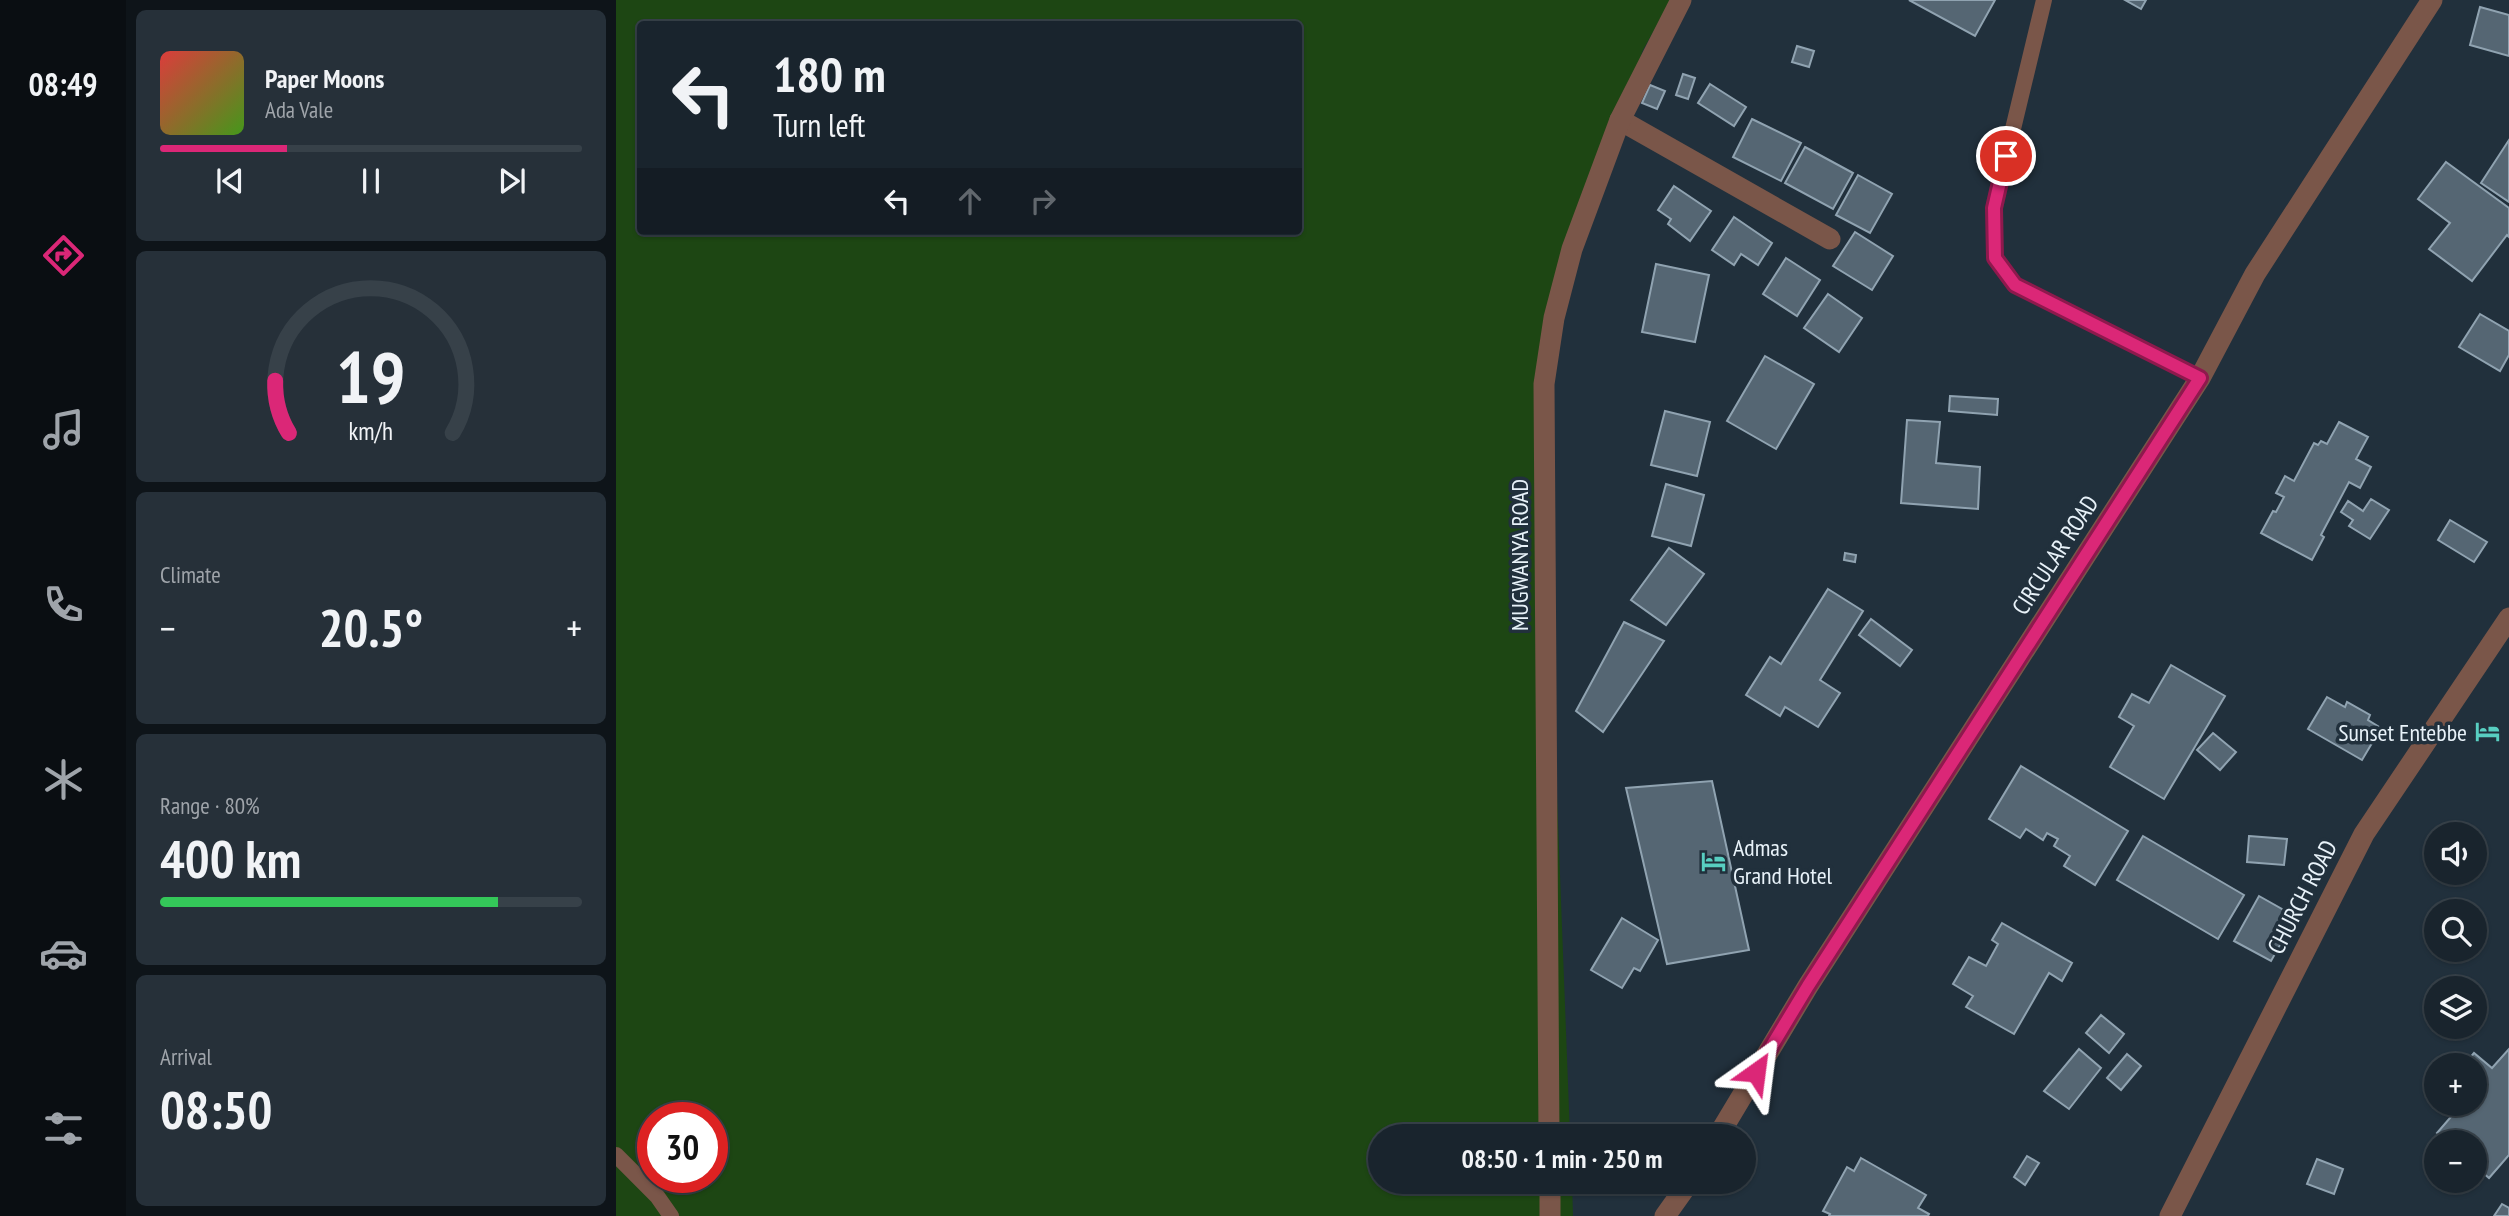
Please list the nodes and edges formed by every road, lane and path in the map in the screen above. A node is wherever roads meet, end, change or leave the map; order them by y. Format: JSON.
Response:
{"nodes":[{"id":1,"x":1681,"y":0,"type":"edge"},
{"id":2,"x":2044,"y":0,"type":"edge"},
{"id":3,"x":2432,"y":0,"type":"edge"},
{"id":4,"x":1620,"y":120,"type":"junction"},
{"id":5,"x":1830,"y":239,"type":"dead end"},
{"id":6,"x":2200,"y":378,"type":"junction"},
{"id":7,"x":2509,"y":618,"type":"edge"},
{"id":8,"x":1549,"y":1124,"type":"edge"},
{"id":9,"x":1725,"y":1124,"type":"edge"},
{"id":10,"x":616,"y":1155,"type":"edge"},
{"id":11,"x":1550,"y":1194,"type":"edge"},
{"id":12,"x":1681,"y":1194,"type":"edge"},
{"id":13,"x":671,"y":1216,"type":"edge"},
{"id":14,"x":1550,"y":1216,"type":"edge"},
{"id":15,"x":1665,"y":1216,"type":"edge"},
{"id":16,"x":2170,"y":1216,"type":"edge"}],
"edges":[{"from":1,"to":4,"type":"street","name":"MUGWANYA ROAD"},
{"from":2,"to":6,"type":"lane"},
{"from":3,"to":6,"type":"street","name":"CIRCULAR ROAD"},
{"from":4,"to":5,"type":"street"},
{"from":4,"to":8,"type":"street","name":"MUGWANYA ROAD"},
{"from":6,"to":9,"type":"street","name":"CIRCULAR ROAD"},
{"from":7,"to":16,"type":"street","name":"CHURCH ROAD"},
{"from":10,"to":13,"type":"lane"},
{"from":11,"to":14,"type":"street"},
{"from":12,"to":15,"type":"street"}]}
